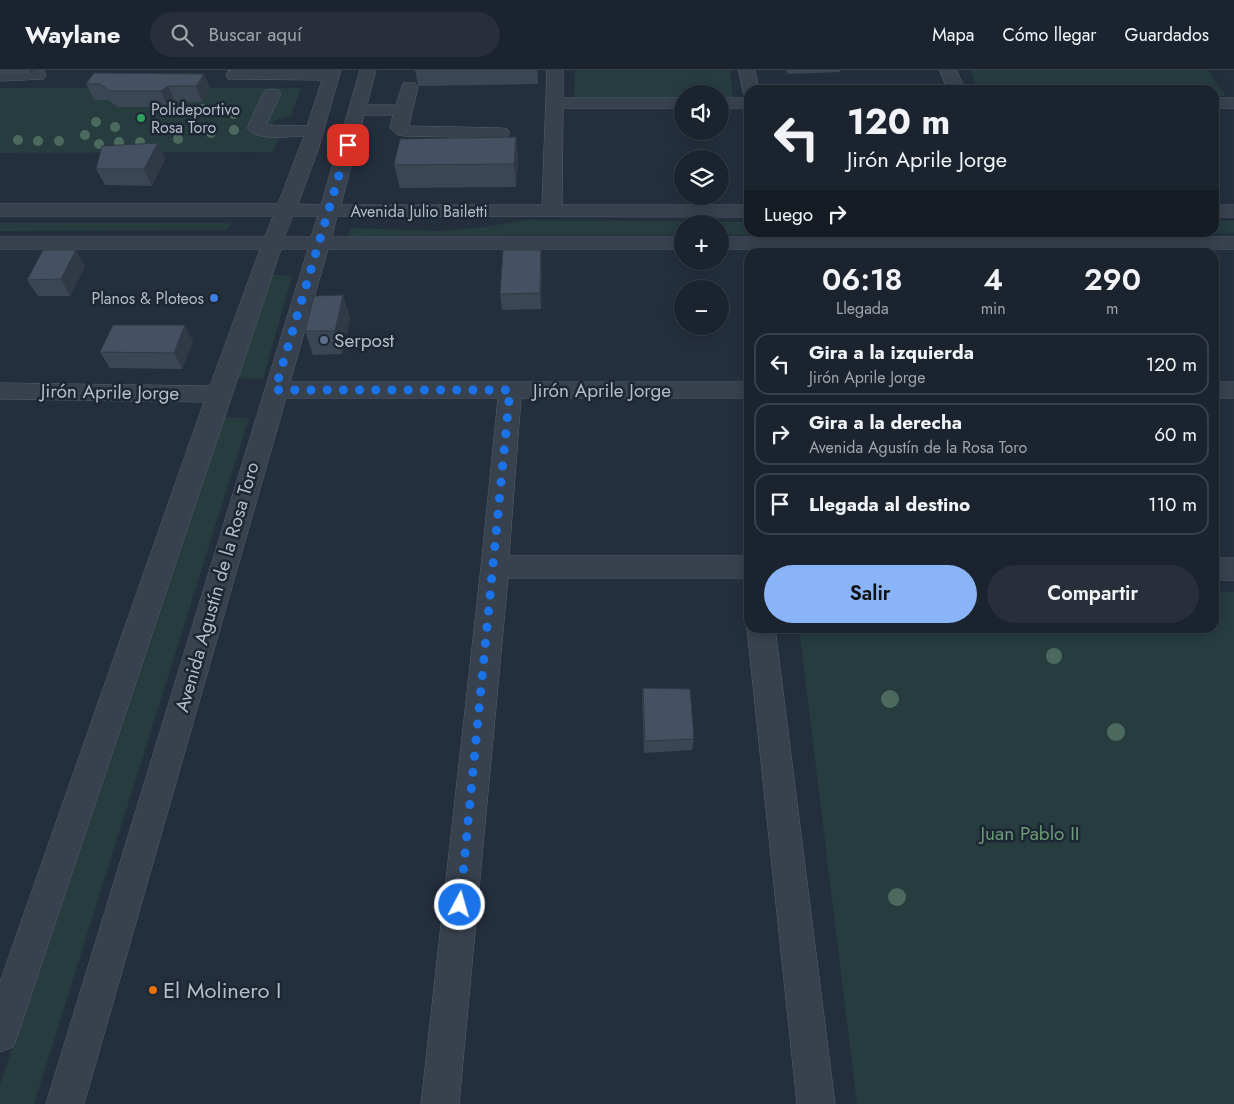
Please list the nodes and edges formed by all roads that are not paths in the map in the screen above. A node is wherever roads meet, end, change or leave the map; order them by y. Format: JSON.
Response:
{"nodes":[{"id":1,"x":368,"y":70,"type":"edge"},
{"id":2,"x":555,"y":70,"type":"edge"},
{"id":3,"x":747,"y":70,"type":"edge"},
{"id":4,"x":948,"y":70,"type":"edge"},
{"id":5,"x":282,"y":72,"type":"edge"},
{"id":6,"x":332,"y":72,"type":"edge"},
{"id":7,"x":234,"y":75,"type":"dead end"},
{"id":8,"x":0,"y":76,"type":"edge"},
{"id":9,"x":38,"y":76,"type":"dead end"},
{"id":10,"x":749,"y":85,"type":"edge"},
{"id":11,"x":955,"y":85,"type":"edge"},
{"id":12,"x":409,"y":88,"type":"dead end"},
{"id":13,"x":272,"y":94,"type":"dead end"},
{"id":14,"x":554,"y":103,"type":"junction"},
{"id":15,"x":674,"y":103,"type":"edge"},
{"id":16,"x":729,"y":103,"type":"edge"},
{"id":17,"x":1219,"y":103,"type":"edge"},
{"id":18,"x":1234,"y":103,"type":"edge"},
{"id":19,"x":744,"y":104,"type":"edge"},
{"id":20,"x":357,"y":110,"type":"junction"},
{"id":21,"x":403,"y":110,"type":"junction"},
{"id":22,"x":314,"y":131,"type":"junction"},
{"id":23,"x":501,"y":133,"type":"dead end"},
{"id":24,"x":0,"y":210,"type":"edge"},
{"id":25,"x":287,"y":211,"type":"junction"},
{"id":26,"x":329,"y":211,"type":"junction"},
{"id":27,"x":552,"y":211,"type":"junction"},
{"id":28,"x":744,"y":211,"type":"edge"},
{"id":29,"x":1219,"y":211,"type":"edge"},
{"id":30,"x":1234,"y":211,"type":"edge"},
{"id":31,"x":274,"y":242,"type":"junction"},
{"id":32,"x":0,"y":243,"type":"edge"},
{"id":33,"x":319,"y":243,"type":"junction"},
{"id":34,"x":674,"y":243,"type":"edge"},
{"id":35,"x":729,"y":243,"type":"edge"},
{"id":36,"x":1016,"y":243,"type":"edge"},
{"id":37,"x":1234,"y":243,"type":"edge"},
{"id":38,"x":275,"y":390,"type":"junction"},
{"id":39,"x":510,"y":390,"type":"junction"},
{"id":40,"x":744,"y":390,"type":"edge"},
{"id":41,"x":1219,"y":390,"type":"edge"},
{"id":42,"x":1234,"y":390,"type":"edge"},
{"id":43,"x":0,"y":391,"type":"edge"},
{"id":44,"x":219,"y":394,"type":"junction"},
{"id":45,"x":495,"y":567,"type":"junction"},
{"id":46,"x":744,"y":567,"type":"edge"},
{"id":47,"x":1219,"y":569,"type":"edge"},
{"id":48,"x":1234,"y":569,"type":"edge"},
{"id":49,"x":762,"y":633,"type":"edge"},
{"id":50,"x":0,"y":1034,"type":"edge"},
{"id":51,"x":65,"y":1104,"type":"edge"},
{"id":52,"x":440,"y":1104,"type":"edge"},
{"id":53,"x":816,"y":1104,"type":"edge"}],
"edges":[{"from":1,"to":20,"type":"street","name":"Avenida Agustín de la Rosa Toro"},
{"from":2,"to":14,"type":"street"},
{"from":3,"to":10,"type":"street"},
{"from":4,"to":11,"type":"street"},
{"from":5,"to":6,"type":"street"},
{"from":5,"to":7,"type":"street"},
{"from":6,"to":22,"type":"street"},
{"from":8,"to":9,"type":"street"},
{"from":12,"to":21,"type":"street"},
{"from":13,"to":22,"type":"street"},
{"from":14,"to":15,"type":"street"},
{"from":14,"to":27,"type":"street"},
{"from":16,"to":19,"type":"street"},
{"from":17,"to":18,"type":"street"},
{"from":20,"to":21,"type":"street"},
{"from":20,"to":26,"type":"street","name":"Avenida Agustín de la Rosa Toro"},
{"from":21,"to":23,"type":"street"},
{"from":22,"to":25,"type":"street"},
{"from":24,"to":25,"type":"street","name":"Avenida Julio Bailetti"},
{"from":25,"to":26,"type":"street","name":"Avenida Julio Bailetti"},
{"from":25,"to":31,"type":"street"},
{"from":26,"to":27,"type":"street","name":"Avenida Julio Bailetti"},
{"from":26,"to":33,"type":"street","name":"Avenida Agustín de la Rosa Toro"},
{"from":27,"to":28,"type":"street","name":"Avenida Julio Bailetti"},
{"from":29,"to":30,"type":"street"},
{"from":31,"to":32,"type":"street","name":"Avenida Julio Bailetti"},
{"from":31,"to":33,"type":"street","name":"Avenida Julio Bailetti"},
{"from":31,"to":44,"type":"street"},
{"from":33,"to":34,"type":"street","name":"Avenida Julio Bailetti"},
{"from":33,"to":38,"type":"street","name":"Avenida Agustín de la Rosa Toro"},
{"from":35,"to":36,"type":"street"},
{"from":36,"to":37,"type":"street"},
{"from":38,"to":39,"type":"street","name":"Jirón Aprile Jorge"},
{"from":38,"to":51,"type":"street","name":"Avenida Agustín de la Rosa Toro"},
{"from":39,"to":40,"type":"street","name":"Jirón Aprile Jorge"},
{"from":39,"to":45,"type":"street"},
{"from":41,"to":42,"type":"street"},
{"from":43,"to":44,"type":"street","name":"Jirón Aprile Jorge"},
{"from":44,"to":50,"type":"street"},
{"from":45,"to":46,"type":"street"},
{"from":45,"to":52,"type":"street"},
{"from":47,"to":48,"type":"street"},
{"from":49,"to":53,"type":"street"}]}
